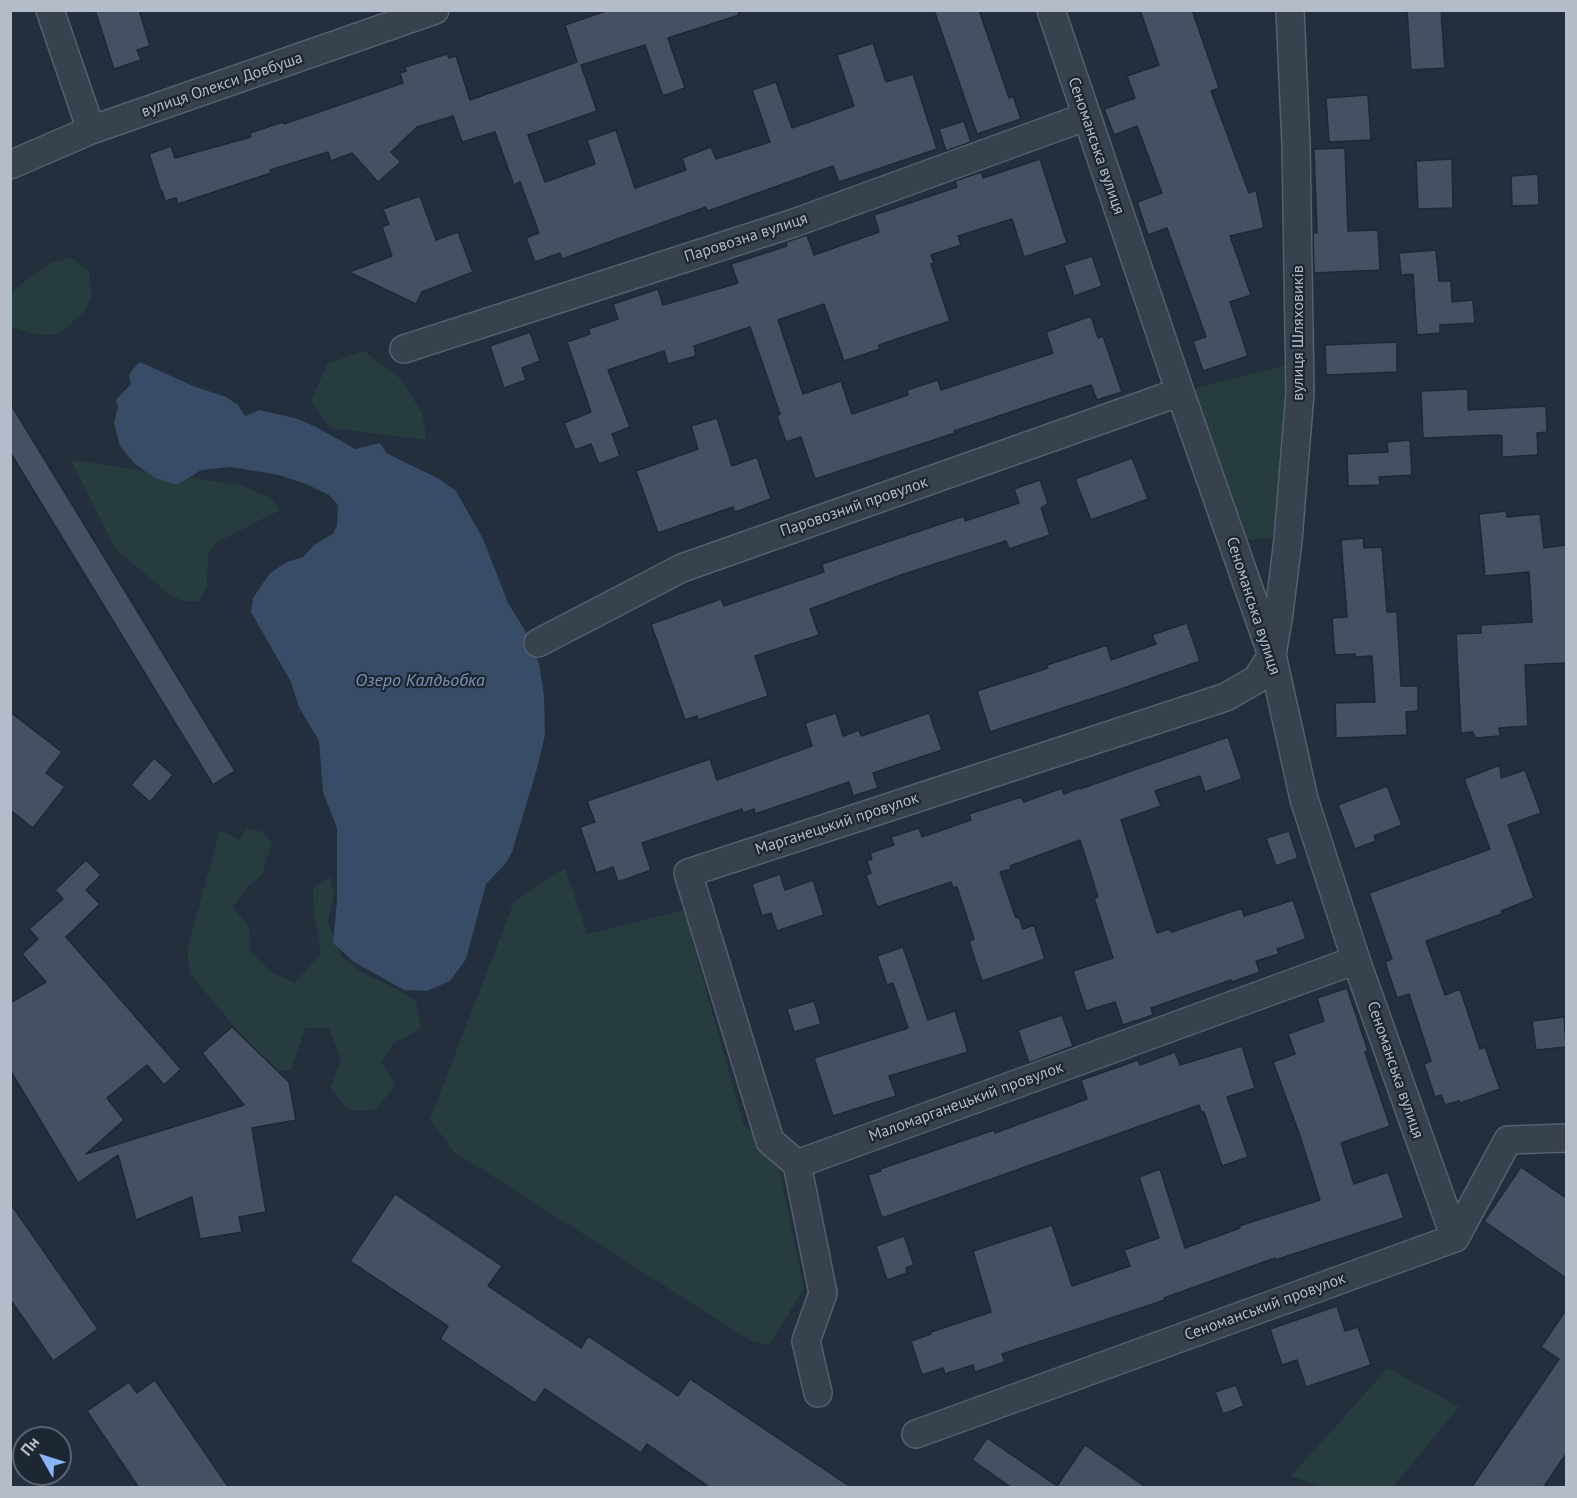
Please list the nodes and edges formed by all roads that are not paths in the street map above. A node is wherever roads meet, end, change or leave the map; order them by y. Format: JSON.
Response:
{"nodes":[{"id":1,"x":51,"y":10,"type":"edge"},
{"id":2,"x":435,"y":10,"type":"edge"},
{"id":3,"x":1051,"y":10,"type":"edge"},
{"id":4,"x":1290,"y":10,"type":"edge"},
{"id":5,"x":1085,"y":117,"type":"junction"},
{"id":6,"x":92,"y":130,"type":"junction"},
{"id":7,"x":10,"y":165,"type":"edge"},
{"id":8,"x":404,"y":349,"type":"dead end"},
{"id":9,"x":1180,"y":392,"type":"junction"},
{"id":10,"x":538,"y":643,"type":"dead end"},
{"id":11,"x":1272,"y":655,"type":"junction"},
{"id":12,"x":1356,"y":960,"type":"junction"},
{"id":13,"x":1566,"y":1138,"type":"edge"},
{"id":14,"x":797,"y":1164,"type":"junction"},
{"id":15,"x":1455,"y":1238,"type":"junction"},
{"id":16,"x":818,"y":1393,"type":"dead end"},
{"id":17,"x":916,"y":1434,"type":"dead end"}],
"edges":[{"from":1,"to":6,"type":"street"},
{"from":2,"to":6,"type":"street","name":"вулиця Олекси Довбуша"},
{"from":3,"to":5,"type":"street","name":"Сеноманська вулиця"},
{"from":4,"to":11,"type":"street","name":"вулиця Шляховиків"},
{"from":5,"to":8,"type":"street","name":"Паровозна вулиця"},
{"from":5,"to":9,"type":"street","name":"Сеноманська вулиця"},
{"from":6,"to":7,"type":"street","name":"вулиця Олекси Довбуша"},
{"from":9,"to":10,"type":"street","name":"Паровозний провулок"},
{"from":9,"to":11,"type":"street","name":"Сеноманська вулиця"},
{"from":11,"to":12,"type":"street","name":"Сеноманська вулиця"},
{"from":11,"to":14,"type":"street","name":"Марганецький провулок"},
{"from":12,"to":14,"type":"street","name":"Маломарганецький провулок"},
{"from":12,"to":15,"type":"street","name":"Сеноманська вулиця"},
{"from":13,"to":15,"type":"street"},
{"from":14,"to":16,"type":"street"},
{"from":15,"to":17,"type":"street","name":"Сеноманський провулок"}]}
